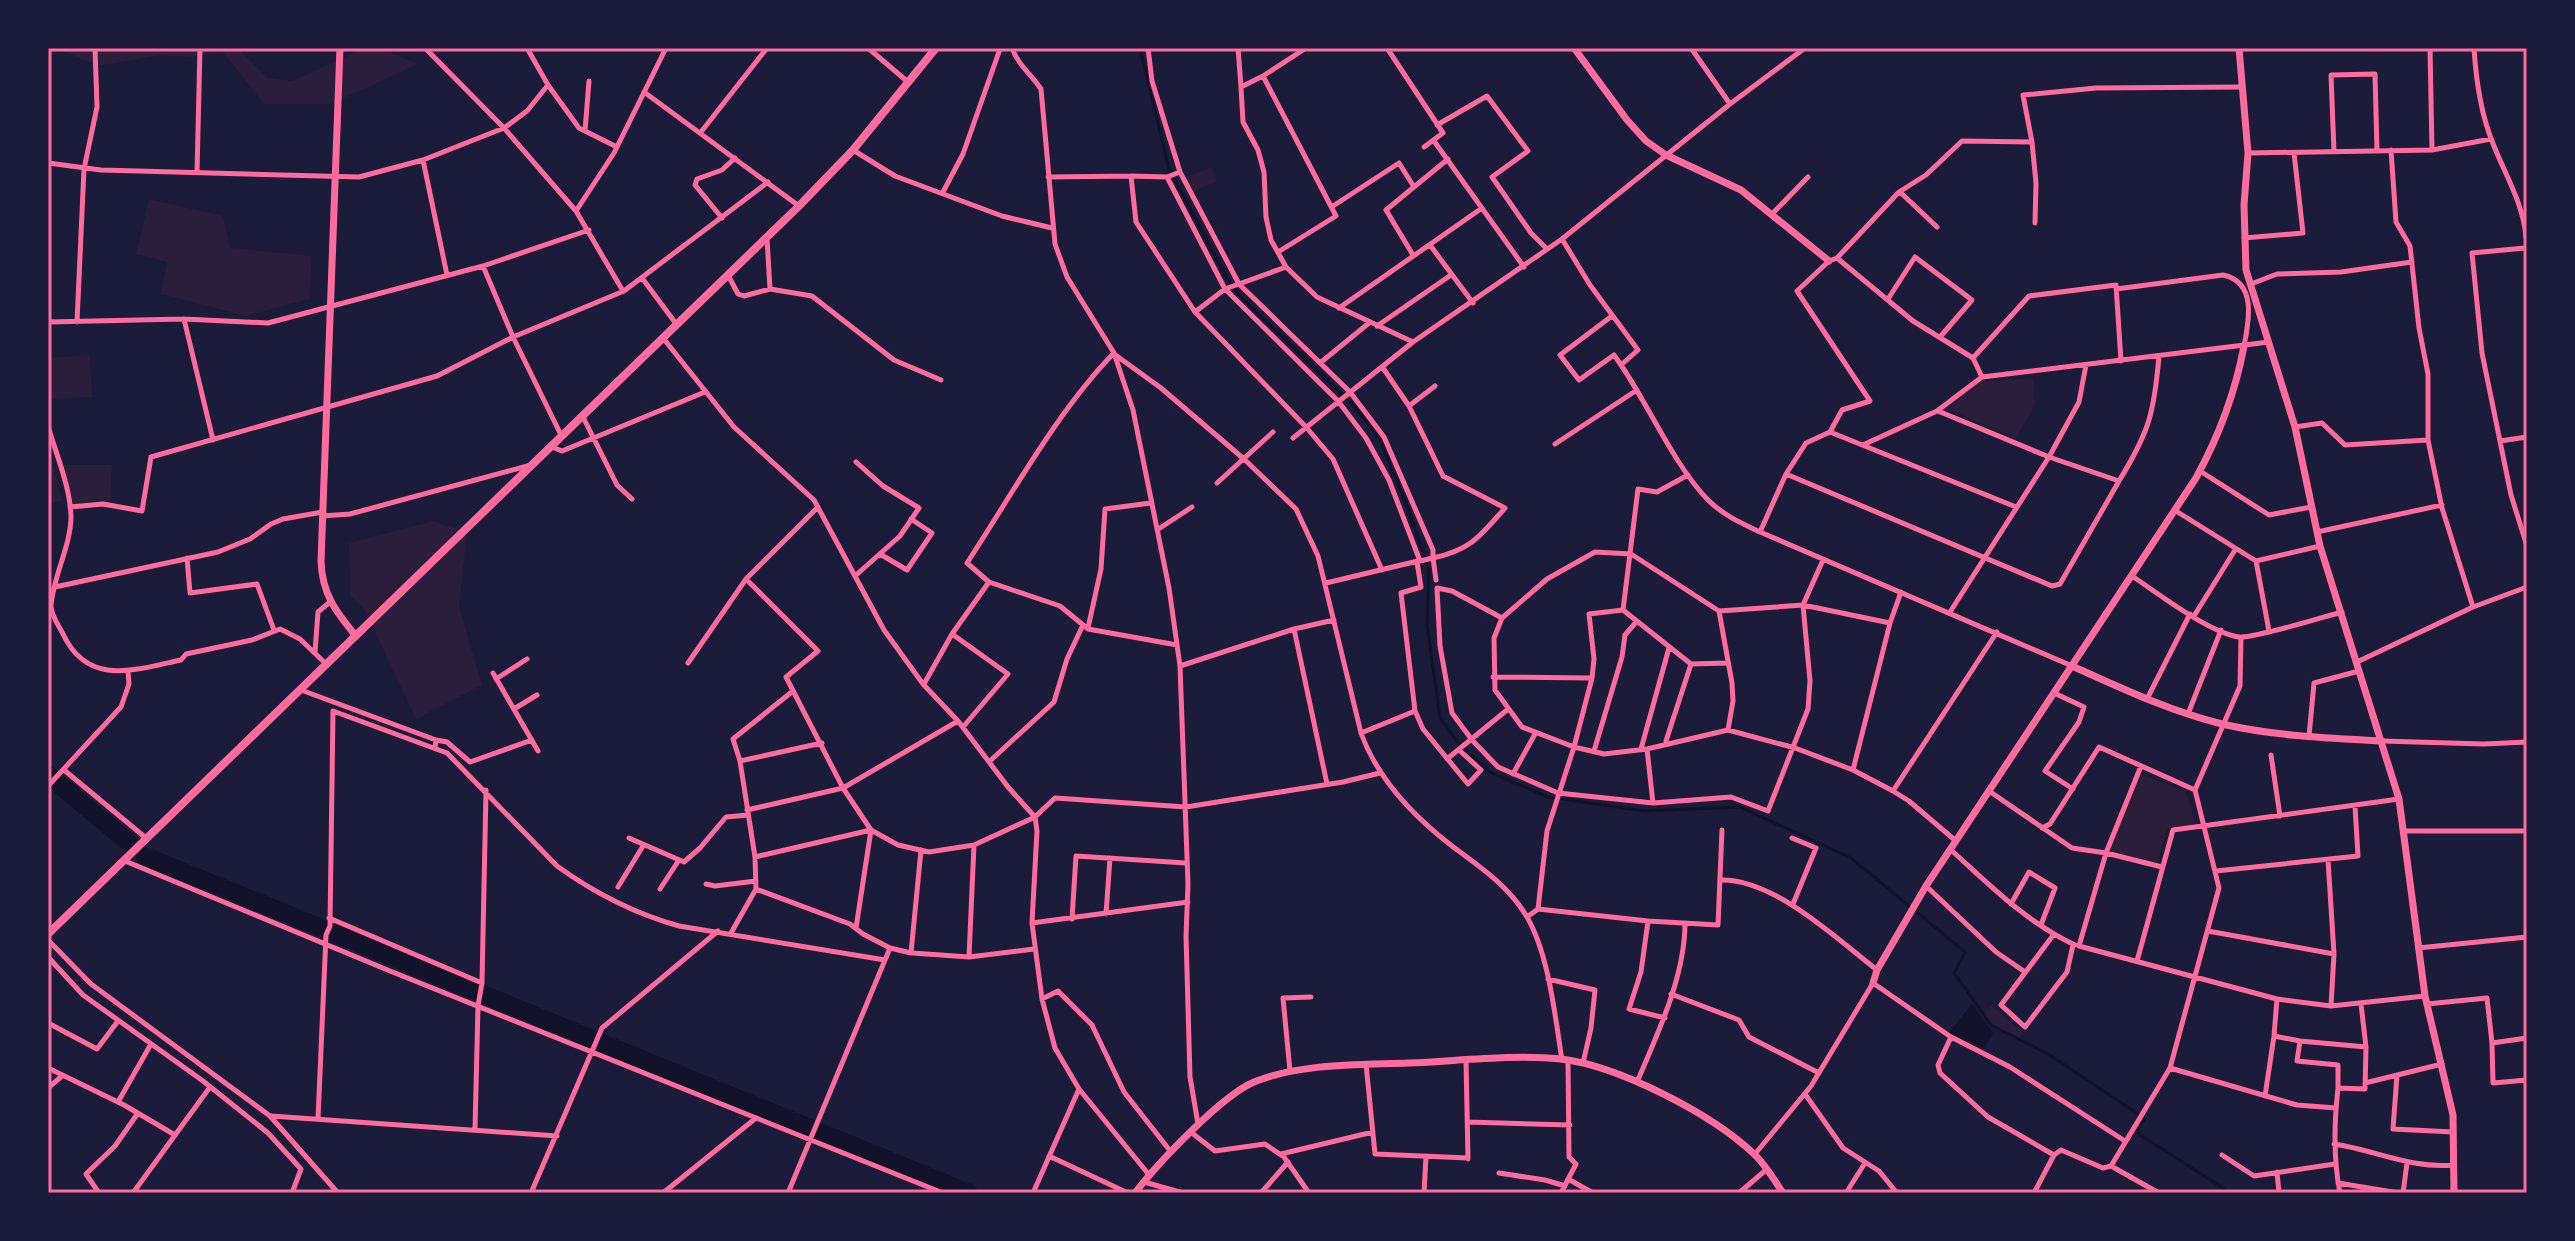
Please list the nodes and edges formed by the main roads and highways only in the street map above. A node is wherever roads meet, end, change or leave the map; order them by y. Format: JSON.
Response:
{"nodes":[{"id":1,"x":931,"y":50,"type":"edge"},
{"id":2,"x":48,"y":937,"type":"edge"}],
"edges":[{"from":1,"to":2,"type":"main road"}]}
